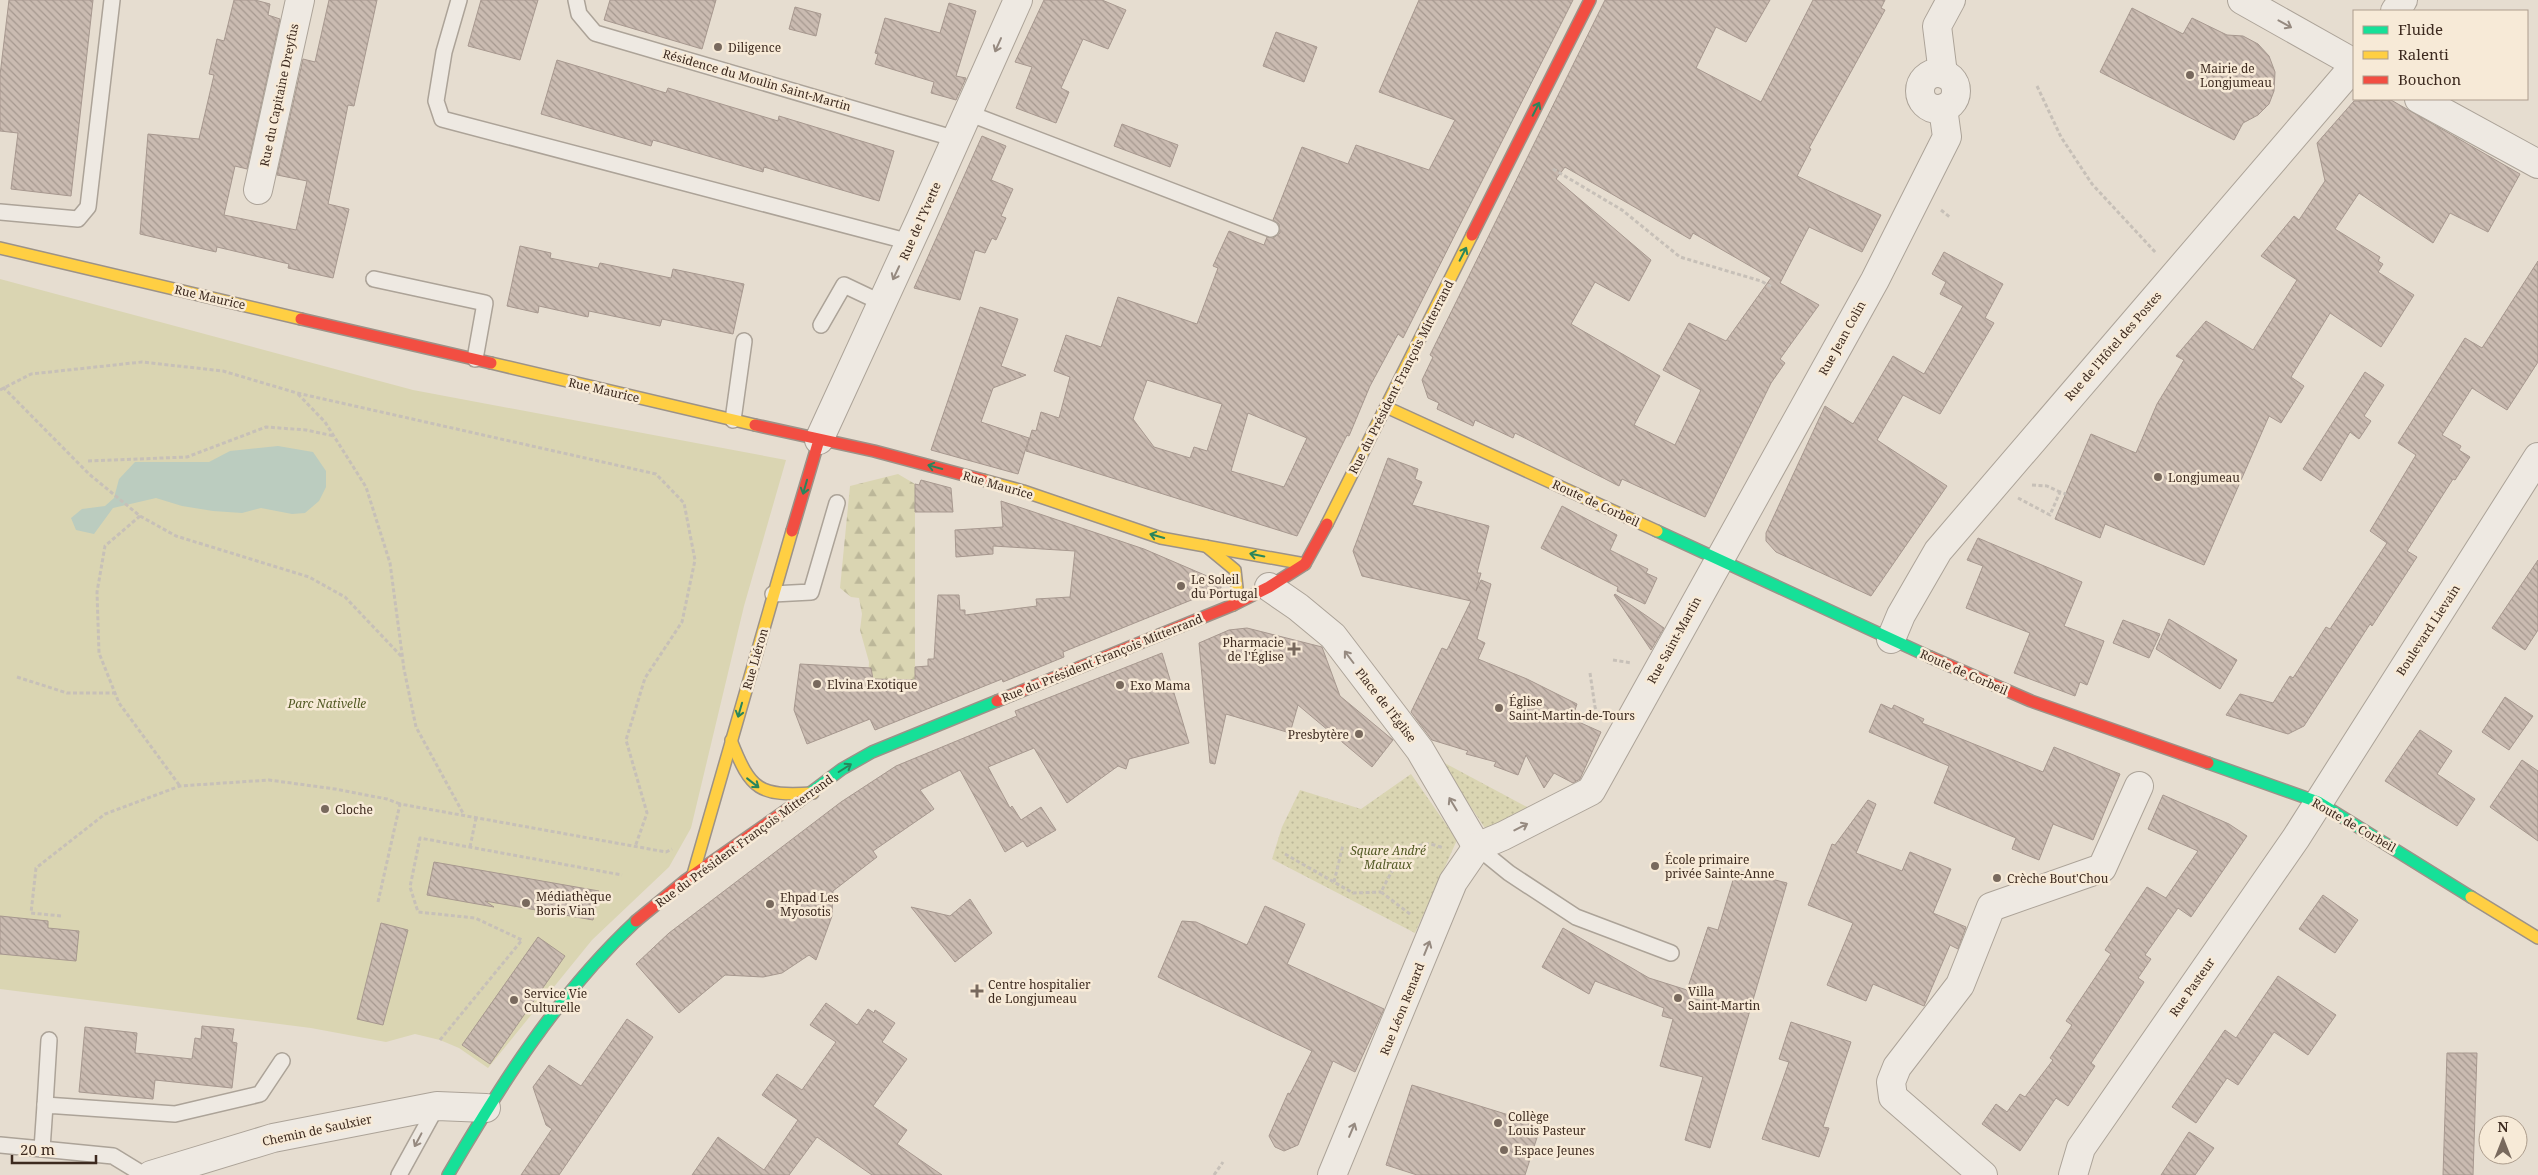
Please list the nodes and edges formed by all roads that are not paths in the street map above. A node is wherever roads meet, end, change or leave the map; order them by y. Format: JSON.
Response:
{"nodes":[{"id":1,"x":112,"y":0,"type":"edge"},
{"id":2,"x":300,"y":0,"type":"edge"},
{"id":3,"x":459,"y":0,"type":"edge"},
{"id":4,"x":576,"y":0,"type":"edge"},
{"id":5,"x":1018,"y":0,"type":"edge"},
{"id":6,"x":1590,"y":0,"type":"edge"},
{"id":7,"x":1951,"y":0,"type":"edge"},
{"id":8,"x":2242,"y":0,"type":"edge"},
{"id":9,"x":2353,"y":64,"type":"edge"},
{"id":10,"x":2353,"y":66,"type":"edge"},
{"id":11,"x":2421,"y":100,"type":"edge"},
{"id":12,"x":968,"y":113,"type":"junction"},
{"id":13,"x":956,"y":138,"type":"junction"},
{"id":14,"x":2538,"y":164,"type":"edge"},
{"id":15,"x":258,"y":190,"type":"dead end"},
{"id":16,"x":0,"y":212,"type":"edge"},
{"id":17,"x":1271,"y":229,"type":"dead end"},
{"id":18,"x":910,"y":242,"type":"junction"},
{"id":19,"x":0,"y":248,"type":"edge"},
{"id":20,"x":374,"y":280,"type":"dead end"},
{"id":21,"x":882,"y":303,"type":"junction"},
{"id":22,"x":821,"y":325,"type":"dead end"},
{"id":23,"x":744,"y":341,"type":"dead end"},
{"id":24,"x":475,"y":360,"type":"junction"},
{"id":25,"x":1386,"y":407,"type":"junction"},
{"id":26,"x":733,"y":420,"type":"junction"},
{"id":27,"x":818,"y":440,"type":"junction"},
{"id":28,"x":2538,"y":458,"type":"edge"},
{"id":29,"x":837,"y":503,"type":"dead end"},
{"id":30,"x":1205,"y":545,"type":"junction"},
{"id":31,"x":1718,"y":561,"type":"junction"},
{"id":32,"x":1305,"y":564,"type":"junction"},
{"id":33,"x":1235,"y":570,"type":"junction"},
{"id":34,"x":1269,"y":587,"type":"junction"},
{"id":35,"x":773,"y":594,"type":"junction"},
{"id":36,"x":1233,"y":605,"type":"junction"},
{"id":37,"x":1891,"y":639,"type":"junction"},
{"id":38,"x":731,"y":740,"type":"junction"},
{"id":39,"x":2139,"y":786,"type":"dead end"},
{"id":40,"x":813,"y":792,"type":"junction"},
{"id":41,"x":2318,"y":802,"type":"junction"},
{"id":42,"x":1477,"y":846,"type":"junction"},
{"id":43,"x":692,"y":878,"type":"junction"},
{"id":44,"x":2538,"y":938,"type":"edge"},
{"id":45,"x":1671,"y":953,"type":"dead end"},
{"id":46,"x":49,"y":1040,"type":"dead end"},
{"id":47,"x":282,"y":1061,"type":"dead end"},
{"id":48,"x":45,"y":1105,"type":"junction"},
{"id":49,"x":437,"y":1106,"type":"junction"},
{"id":50,"x":486,"y":1108,"type":"junction"},
{"id":51,"x":0,"y":1145,"type":"edge"},
{"id":52,"x":42,"y":1149,"type":"junction"},
{"id":53,"x":144,"y":1175,"type":"edge"},
{"id":54,"x":150,"y":1175,"type":"edge"},
{"id":55,"x":399,"y":1175,"type":"edge"},
{"id":56,"x":448,"y":1175,"type":"edge"},
{"id":57,"x":1332,"y":1175,"type":"edge"},
{"id":58,"x":1983,"y":1175,"type":"edge"},
{"id":59,"x":2072,"y":1175,"type":"edge"}],
"edges":[{"from":1,"to":16,"type":"lane"},
{"from":2,"to":15,"type":"street","name":"Rue du Capitaine Dreyfus"},
{"from":3,"to":18,"type":"lane"},
{"from":4,"to":13,"type":"lane","name":"Résidence du Moulin Saint-Martin"},
{"from":5,"to":12,"type":"street","name":"Rue de l'Yvette","one_way":true},
{"from":25,"to":6,"type":"main road","name":"Rue du Président François Mitterrand","one_way":true},
{"from":7,"to":31,"type":"street","name":"Rue Jean Colin"},
{"from":8,"to":9,"type":"street","one_way":true},
{"from":10,"to":37,"type":"street","name":"Rue de l'Hôtel des Postes"},
{"from":11,"to":14,"type":"street"},
{"from":12,"to":13,"type":"street","name":"Rue de l'Yvette"},
{"from":12,"to":17,"type":"lane"},
{"from":13,"to":18,"type":"street","name":"Rue de l'Yvette"},
{"from":18,"to":21,"type":"street","name":"Rue de l'Yvette","one_way":true},
{"from":19,"to":24,"type":"main road","name":"Rue Maurice"},
{"from":20,"to":24,"type":"lane"},
{"from":21,"to":22,"type":"lane"},
{"from":21,"to":27,"type":"street","name":"Rue de l'Yvette"},
{"from":23,"to":26,"type":"lane"},
{"from":24,"to":26,"type":"main road","name":"Rue Maurice"},
{"from":25,"to":31,"type":"main road","name":"Route de Corbeil"},
{"from":25,"to":32,"type":"main road","name":"Rue du Président François Mitterrand"},
{"from":26,"to":27,"type":"main road","name":"Rue Maurice"},
{"from":30,"to":27,"type":"main road","name":"Rue Maurice","one_way":true},
{"from":27,"to":35,"type":"main road","name":"Rue Liéron","one_way":true},
{"from":28,"to":41,"type":"street","name":"Boulevard Lievain"},
{"from":29,"to":35,"type":"lane"},
{"from":32,"to":30,"type":"main road","name":"Rue Maurice","one_way":true},
{"from":30,"to":33,"type":"main road"},
{"from":31,"to":37,"type":"main road","name":"Route de Corbeil"},
{"from":42,"to":31,"type":"street","name":"Rue Saint-Martin","one_way":true},
{"from":32,"to":34,"type":"main road","name":"Rue du Président François Mitterrand"},
{"from":33,"to":34,"type":"lane"},
{"from":33,"to":36,"type":"main road"},
{"from":34,"to":36,"type":"main road","name":"Rue du Président François Mitterrand"},
{"from":42,"to":34,"type":"street","name":"Place de l'Église","one_way":true},
{"from":35,"to":38,"type":"main road","name":"Rue Liéron","one_way":true},
{"from":40,"to":36,"type":"main road","name":"Rue du Président François Mitterrand","one_way":true},
{"from":37,"to":41,"type":"main road","name":"Route de Corbeil"},
{"from":38,"to":40,"type":"main road","one_way":true},
{"from":38,"to":43,"type":"main road","name":"Rue Liéron"},
{"from":39,"to":58,"type":"street"},
{"from":40,"to":43,"type":"main road","name":"Rue du Président François Mitterrand"},
{"from":41,"to":44,"type":"main road","name":"Route de Corbeil"},
{"from":41,"to":59,"type":"street","name":"Rue Pasteur"},
{"from":42,"to":45,"type":"lane"},
{"from":57,"to":42,"type":"street","name":"Rue Léon Renard","one_way":true},
{"from":43,"to":50,"type":"main road","name":"Rue du Président François Mitterrand"},
{"from":46,"to":48,"type":"lane"},
{"from":47,"to":48,"type":"lane"},
{"from":48,"to":52,"type":"lane"},
{"from":49,"to":50,"type":"street","name":"Chemin de Saulxier"},
{"from":49,"to":54,"type":"street","name":"Chemin de Saulxier"},
{"from":49,"to":55,"type":"lane","one_way":true},
{"from":50,"to":56,"type":"main road","name":"Rue du Président François Mitterrand"},
{"from":51,"to":52,"type":"lane"},
{"from":52,"to":53,"type":"lane"}]}
